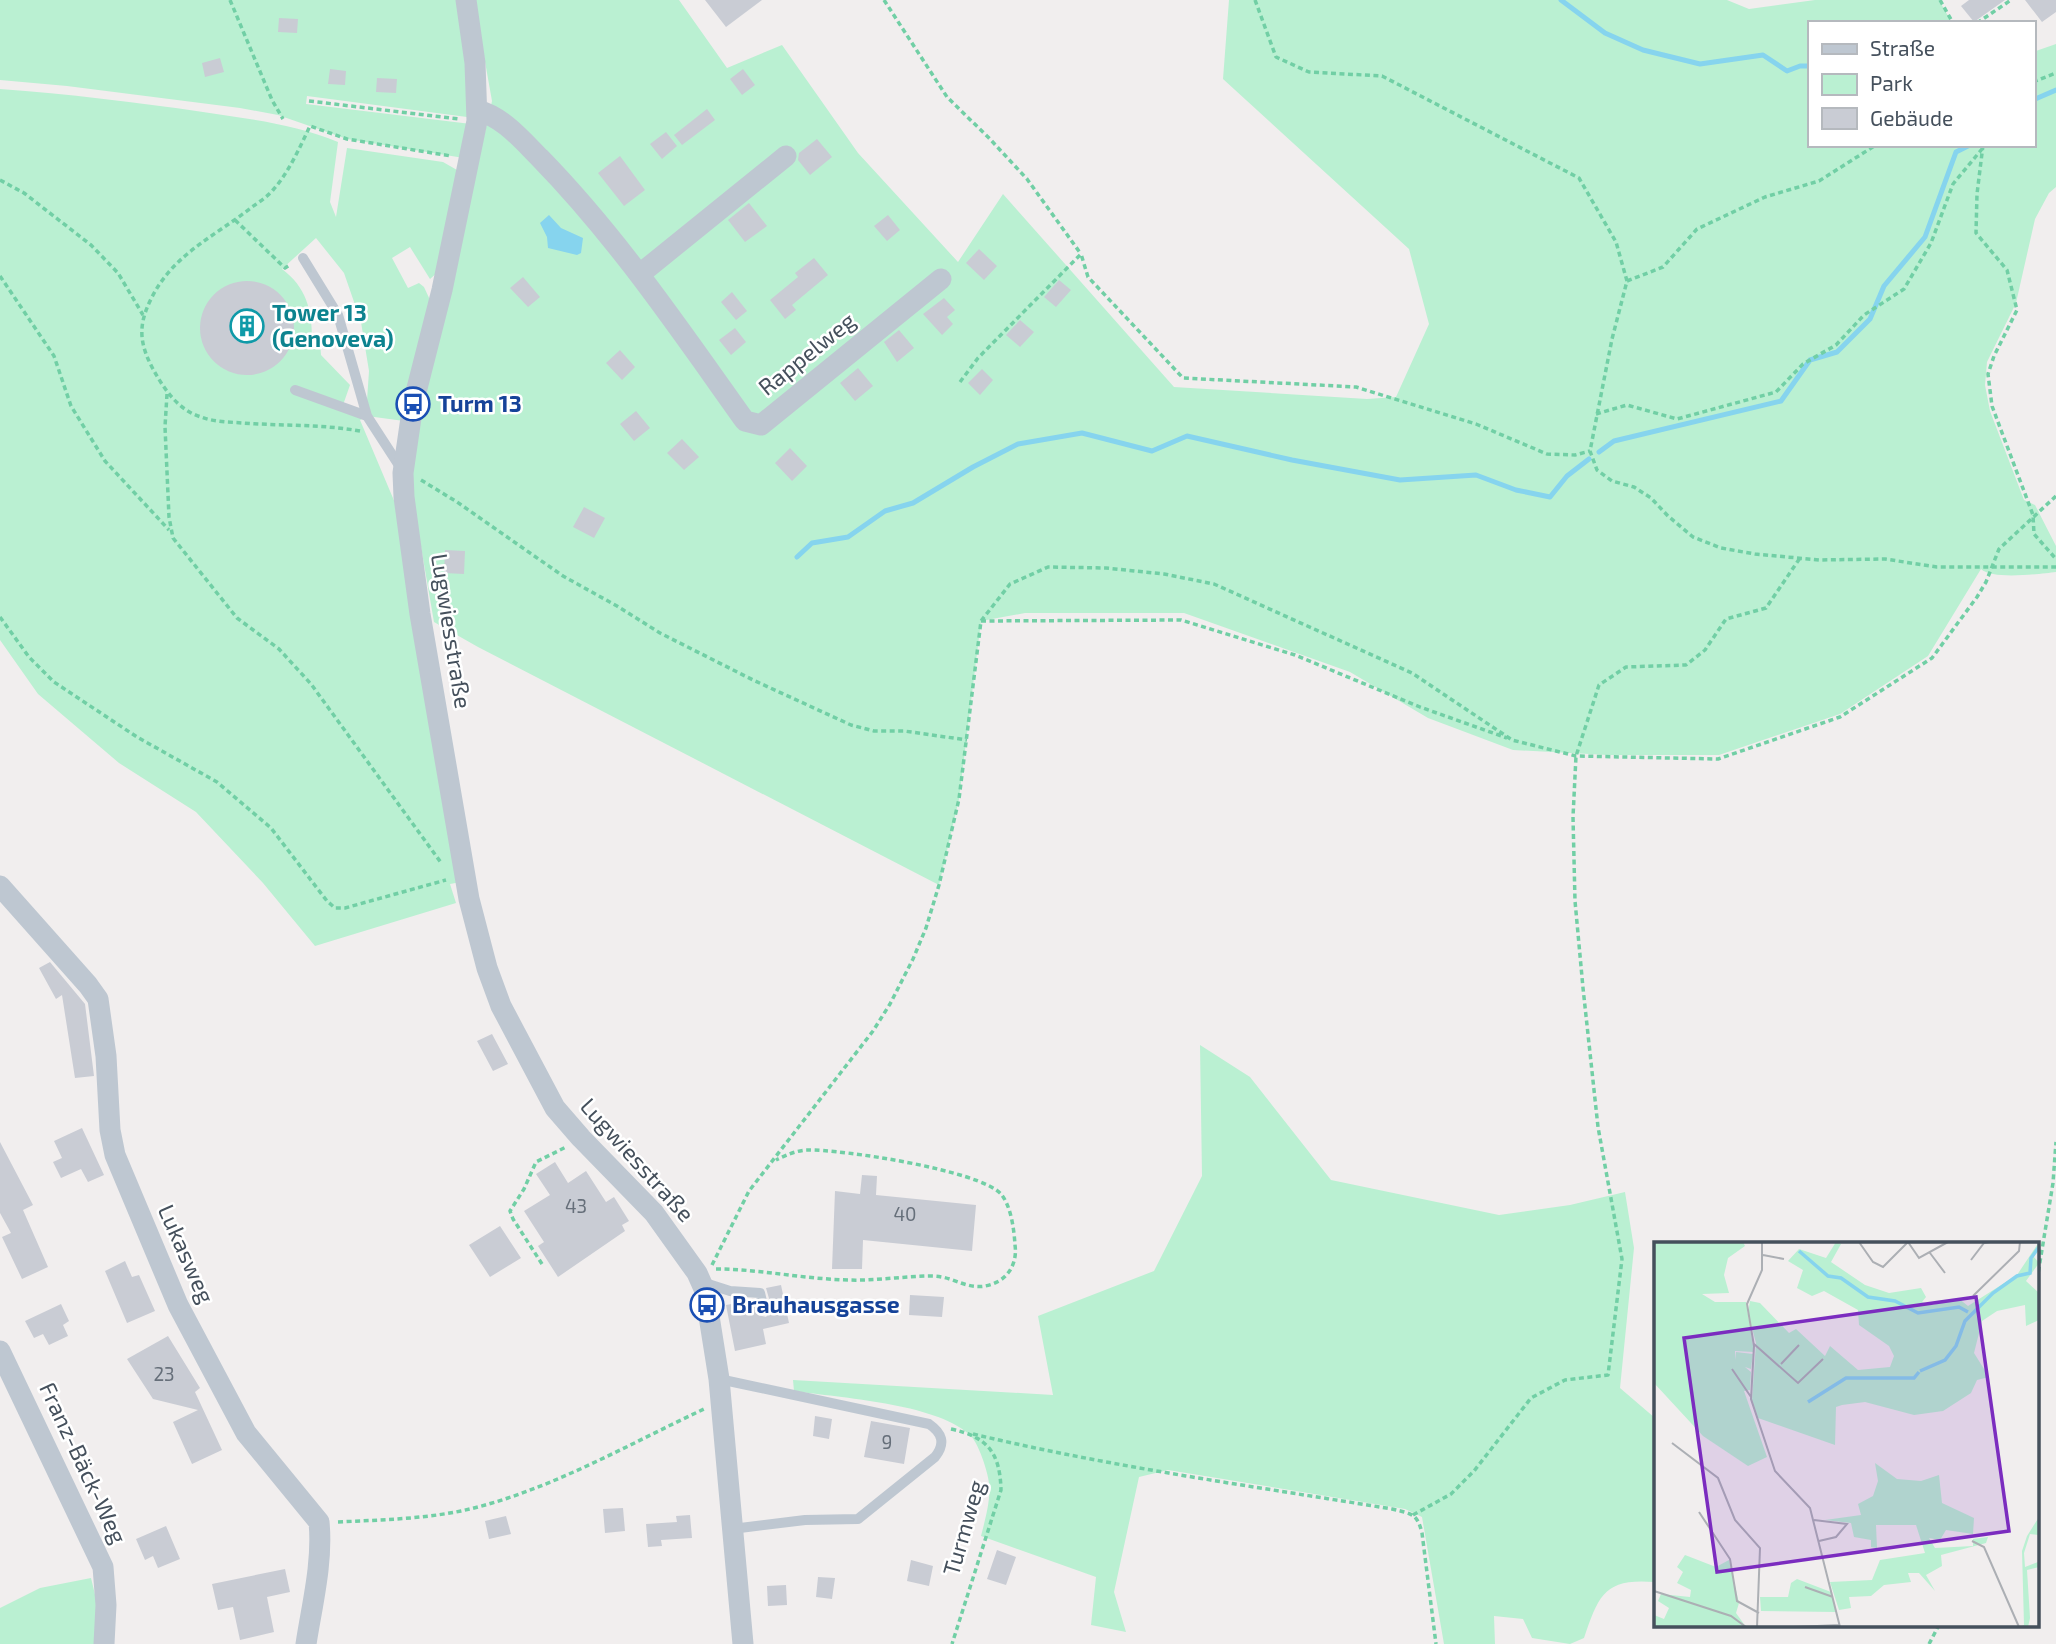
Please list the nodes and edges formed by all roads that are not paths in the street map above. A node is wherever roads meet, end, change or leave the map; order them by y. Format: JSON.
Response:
{"nodes":[{"id":1,"x":466,"y":0,"type":"edge"},
{"id":2,"x":477,"y":116,"type":"junction"},
{"id":3,"x":786,"y":156,"type":"dead end"},
{"id":4,"x":303,"y":258,"type":"road end"},
{"id":5,"x":640,"y":274,"type":"junction"},
{"id":6,"x":941,"y":279,"type":"dead end"},
{"id":7,"x":295,"y":390,"type":"dead end"},
{"id":8,"x":367,"y":416,"type":"junction"},
{"id":9,"x":403,"y":473,"type":"junction"},
{"id":10,"x":0,"y":886,"type":"edge"},
{"id":11,"x":702,"y":1282,"type":"junction"},
{"id":12,"x":764,"y":1310,"type":"dead end"},
{"id":13,"x":0,"y":1350,"type":"edge"},
{"id":14,"x":720,"y":1390,"type":"junction"},
{"id":15,"x":732,"y":1529,"type":"junction"},
{"id":16,"x":104,"y":1644,"type":"edge"},
{"id":17,"x":306,"y":1644,"type":"edge"},
{"id":18,"x":743,"y":1644,"type":"edge"}],
"edges":[{"from":1,"to":2,"type":"street","name":"Lugwiesstraße"},
{"from":2,"to":5,"type":"street","name":"Rappelweg"},
{"from":2,"to":9,"type":"street","name":"Lugwiesstraße"},
{"from":3,"to":5,"type":"street"},
{"from":4,"to":8,"type":"lane"},
{"from":5,"to":6,"type":"street","name":"Rappelweg"},
{"from":7,"to":8,"type":"lane"},
{"from":8,"to":9,"type":"lane"},
{"from":9,"to":11,"type":"street","name":"Lugwiesstraße"},
{"from":10,"to":17,"type":"street","name":"Lukasweg"},
{"from":11,"to":12,"type":"lane"},
{"from":11,"to":14,"type":"street","name":"Lugwiesstraße"},
{"from":13,"to":16,"type":"street","name":"Franz-Bäck-Weg"},
{"from":14,"to":15,"type":"street","name":"Lugwiesstraße"},
{"from":14,"to":15,"type":"lane"},
{"from":15,"to":18,"type":"street","name":"Lugwiesstraße"}]}
